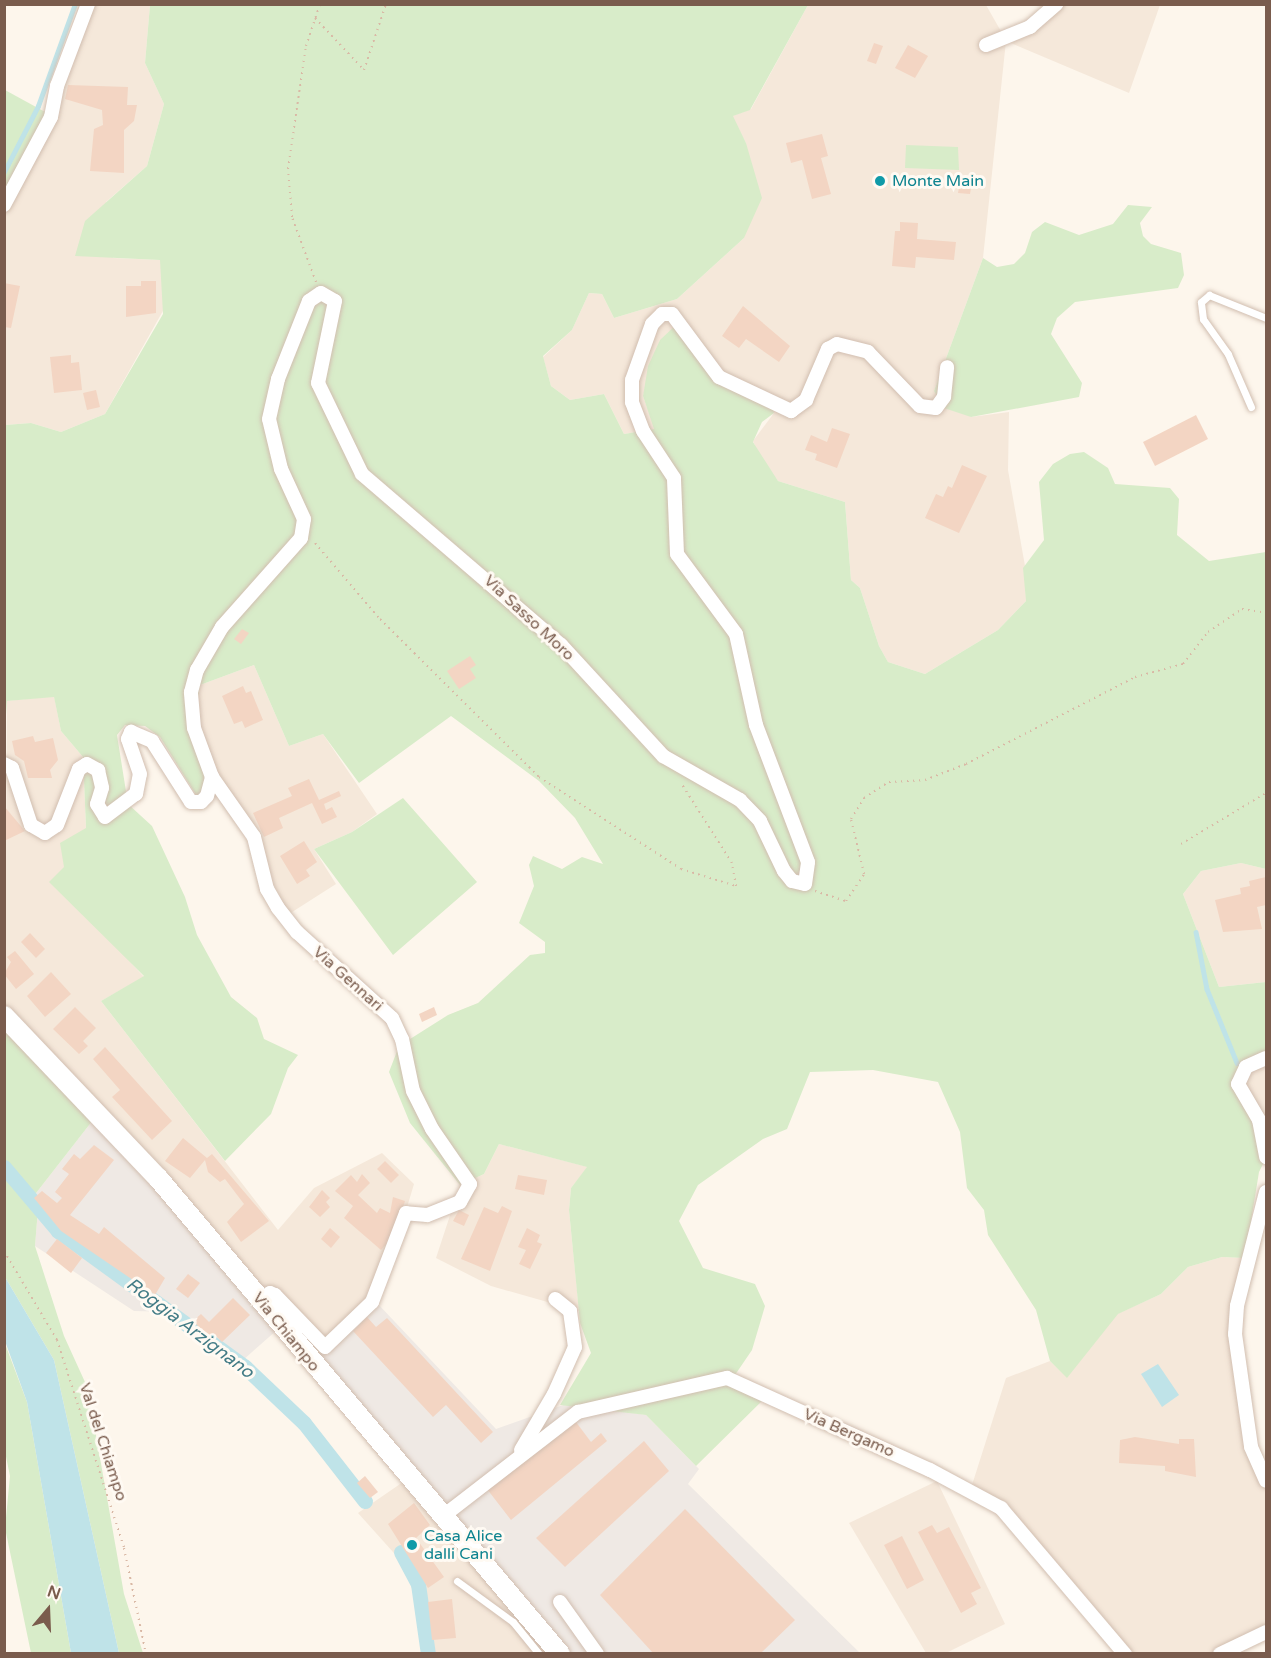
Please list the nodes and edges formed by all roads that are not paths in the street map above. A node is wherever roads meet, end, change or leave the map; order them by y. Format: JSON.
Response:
{"nodes":[{"id":1,"x":88,"y":4,"type":"edge"},
{"id":2,"x":1056,"y":4,"type":"edge"},
{"id":3,"x":986,"y":45,"type":"dead end"},
{"id":4,"x":4,"y":205,"type":"edge"},
{"id":5,"x":1266,"y":318,"type":"edge"},
{"id":6,"x":947,"y":367,"type":"dead end"},
{"id":7,"x":1251,"y":407,"type":"dead end"},
{"id":8,"x":4,"y":764,"type":"edge"},
{"id":9,"x":212,"y":777,"type":"junction"},
{"id":10,"x":4,"y":1016,"type":"edge"},
{"id":11,"x":1266,"y":1058,"type":"edge"},
{"id":12,"x":1266,"y":1156,"type":"edge"},
{"id":13,"x":1266,"y":1192,"type":"edge"},
{"id":14,"x":555,"y":1299,"type":"dead end"},
{"id":15,"x":260,"y":1300,"type":"junction"},
{"id":16,"x":517,"y":1455,"type":"junction"},
{"id":17,"x":1266,"y":1481,"type":"edge"},
{"id":18,"x":442,"y":1517,"type":"junction"},
{"id":19,"x":456,"y":1581,"type":"dead end"},
{"id":20,"x":560,"y":1602,"type":"dead end"},
{"id":21,"x":1266,"y":1632,"type":"edge"},
{"id":22,"x":594,"y":1652,"type":"edge"},
{"id":23,"x":538,"y":1653,"type":"edge"},
{"id":24,"x":560,"y":1653,"type":"edge"},
{"id":25,"x":1125,"y":1653,"type":"edge"},
{"id":26,"x":1220,"y":1653,"type":"edge"}],
"edges":[{"from":1,"to":4,"type":"street"},
{"from":2,"to":3,"type":"street"},
{"from":5,"to":7,"type":"lane"},
{"from":6,"to":9,"type":"street","name":"Via Sasso Moro"},
{"from":8,"to":9,"type":"street"},
{"from":9,"to":15,"type":"street","name":"Via Gennari"},
{"from":10,"to":15,"type":"main road","name":"Via Chiampo"},
{"from":11,"to":12,"type":"street"},
{"from":13,"to":17,"type":"street"},
{"from":14,"to":16,"type":"street","name":"Via Bergamo"},
{"from":15,"to":18,"type":"main road","name":"Via Chiampo"},
{"from":16,"to":18,"type":"street","name":"Via Bergamo"},
{"from":16,"to":25,"type":"street","name":"Via Bergamo"},
{"from":18,"to":24,"type":"main road","name":"Via Chiampo"},
{"from":19,"to":23,"type":"lane"},
{"from":20,"to":22,"type":"street"},
{"from":21,"to":26,"type":"street"}]}
